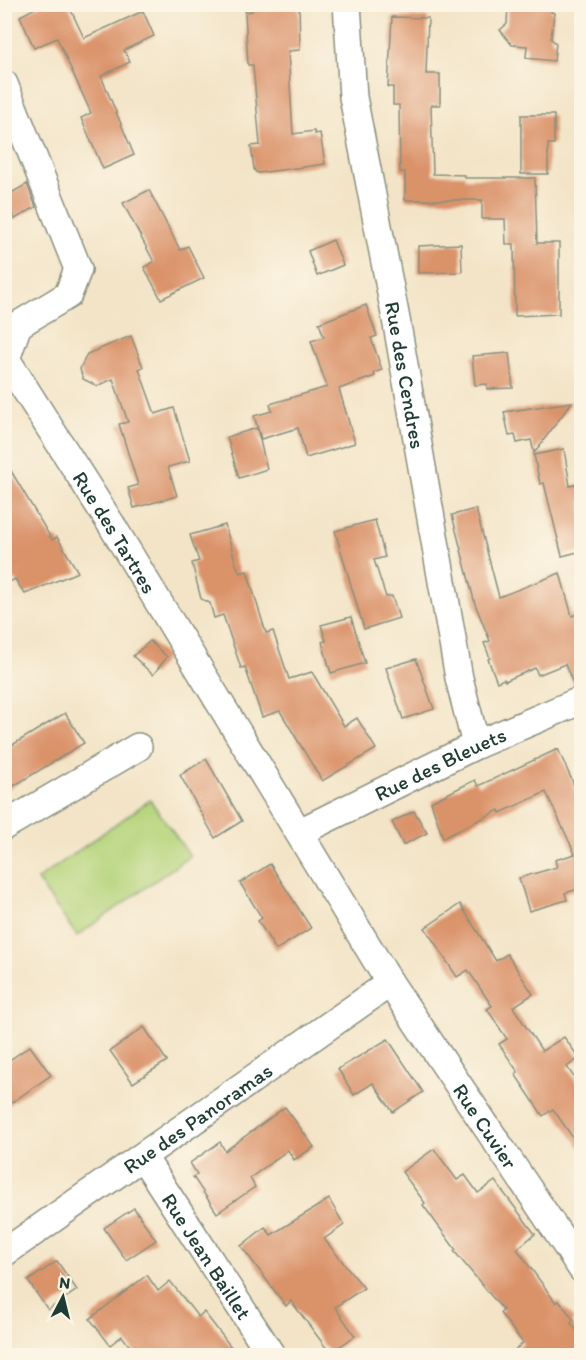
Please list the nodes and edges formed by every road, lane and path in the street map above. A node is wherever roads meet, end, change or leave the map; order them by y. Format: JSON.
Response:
{"nodes":[{"id":1,"x":347,"y":4,"type":"edge"},
{"id":2,"x":4,"y":84,"type":"edge"},
{"id":3,"x":582,"y":700,"type":"edge"},
{"id":4,"x":476,"y":745,"type":"junction"},
{"id":5,"x":138,"y":747,"type":"dead end"},
{"id":6,"x":4,"y":826,"type":"edge"},
{"id":7,"x":300,"y":832,"type":"junction"},
{"id":8,"x":390,"y":982,"type":"junction"},
{"id":9,"x":143,"y":1157,"type":"junction"},
{"id":10,"x":4,"y":1253,"type":"edge"},
{"id":11,"x":582,"y":1269,"type":"edge"},
{"id":12,"x":272,"y":1356,"type":"edge"}],
"edges":[{"from":1,"to":4,"type":"street","name":"Rue des Cendres"},
{"from":2,"to":7,"type":"street","name":"Rue des Tartres"},
{"from":3,"to":4,"type":"street","name":"Rue des Bleuets"},
{"from":4,"to":7,"type":"street","name":"Rue des Bleuets"},
{"from":5,"to":6,"type":"street"},
{"from":7,"to":8,"type":"street","name":"Rue des Tartres"},
{"from":8,"to":9,"type":"street","name":"Rue des Panoramas"},
{"from":8,"to":11,"type":"street","name":"Rue Cuvier"},
{"from":9,"to":10,"type":"street","name":"Rue des Panoramas"},
{"from":9,"to":12,"type":"street","name":"Rue Jean Baillet"}]}
